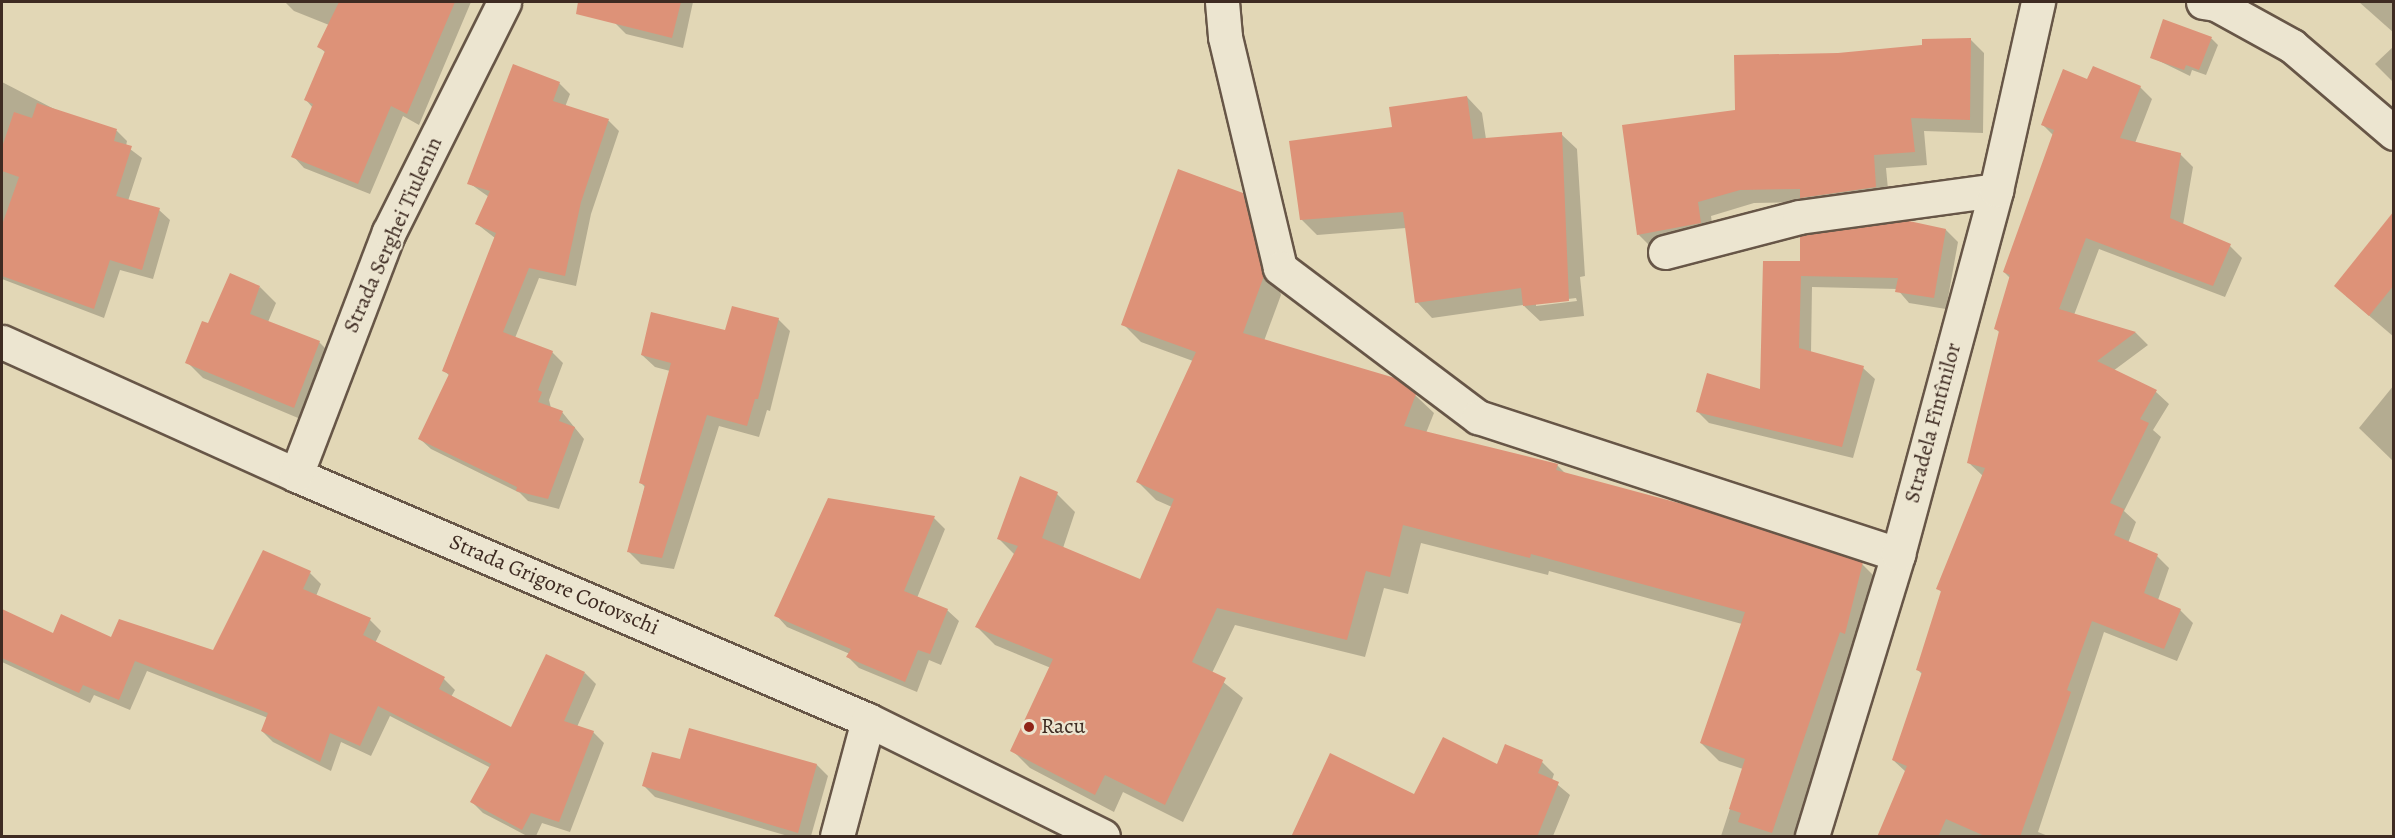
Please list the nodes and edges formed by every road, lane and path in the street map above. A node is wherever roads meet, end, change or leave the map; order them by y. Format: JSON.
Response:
{"nodes":[{"id":1,"x":504,"y":2,"type":"edge"},
{"id":2,"x":1222,"y":2,"type":"edge"},
{"id":3,"x":2203,"y":2,"type":"edge"},
{"id":4,"x":2042,"y":3,"type":"edge"},
{"id":5,"x":2394,"y":133,"type":"edge"},
{"id":6,"x":1996,"y":190,"type":"junction"},
{"id":7,"x":1665,"y":252,"type":"dead end"},
{"id":8,"x":2,"y":342,"type":"edge"},
{"id":9,"x":296,"y":475,"type":"junction"},
{"id":10,"x":1898,"y":554,"type":"junction"},
{"id":11,"x":868,"y":720,"type":"junction"},
{"id":12,"x":837,"y":837,"type":"edge"},
{"id":13,"x":1103,"y":837,"type":"edge"},
{"id":14,"x":1812,"y":837,"type":"edge"}],
"edges":[{"from":1,"to":9,"type":"street","name":"Strada Serghei Tiulenin"},
{"from":2,"to":10,"type":"street"},
{"from":3,"to":5,"type":"street"},
{"from":4,"to":6,"type":"street","name":"Stradela Fîntînilor"},
{"from":6,"to":7,"type":"street"},
{"from":6,"to":10,"type":"street","name":"Stradela Fîntînilor"},
{"from":8,"to":9,"type":"street","name":"Strada Grigore Cotovschi"},
{"from":9,"to":11,"type":"street","name":"Strada Grigore Cotovschi"},
{"from":10,"to":14,"type":"street","name":"Stradela Fîntînilor"},
{"from":11,"to":12,"type":"street"},
{"from":11,"to":13,"type":"street","name":"Strada Grigore Cotovschi"}]}
